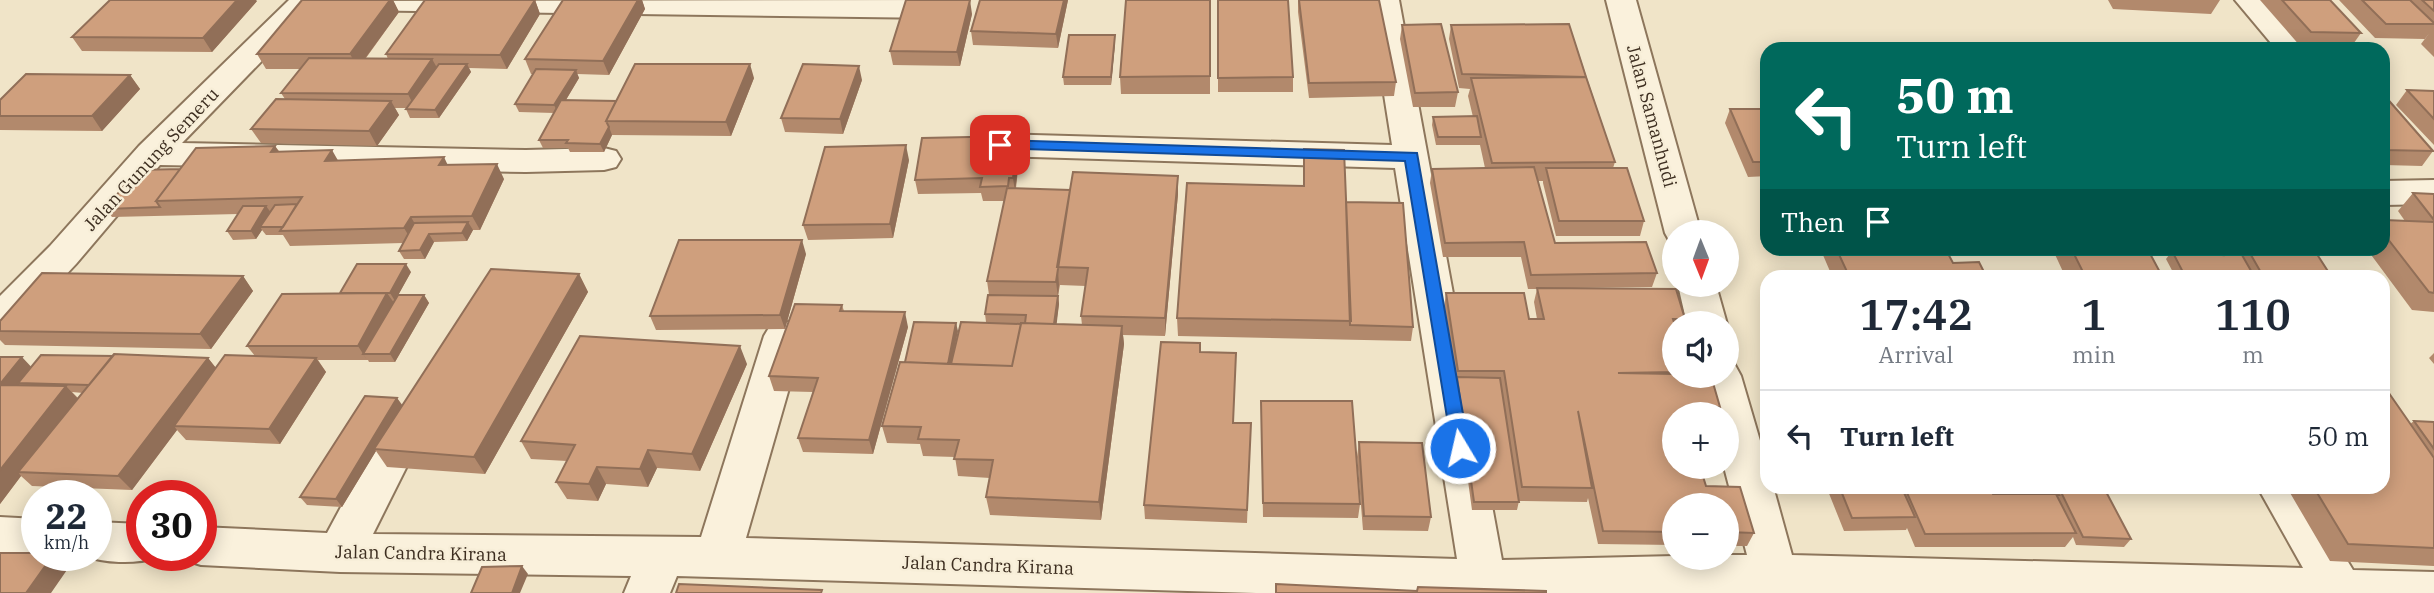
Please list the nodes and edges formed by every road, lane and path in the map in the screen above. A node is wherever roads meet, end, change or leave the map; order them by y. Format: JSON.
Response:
{"nodes":[{"id":1,"x":306,"y":0,"type":"edge"},
{"id":2,"x":1384,"y":0,"type":"edge"},
{"id":3,"x":1621,"y":0,"type":"edge"},
{"id":4,"x":2250,"y":0,"type":"edge"},
{"id":5,"x":938,"y":9,"type":"edge"},
{"id":6,"x":2287,"y":42,"type":"edge"},
{"id":7,"x":1000,"y":145,"type":"edge"},
{"id":8,"x":151,"y":154,"type":"junction"},
{"id":9,"x":1412,"y":157,"type":"junction"},
{"id":10,"x":604,"y":159,"type":"dead end"},
{"id":11,"x":2434,"y":192,"type":"edge"},
{"id":12,"x":2390,"y":193,"type":"edge"},
{"id":13,"x":1680,"y":220,"type":"edge"},
{"id":14,"x":0,"y":320,"type":"edge"},
{"id":15,"x":784,"y":336,"type":"edge"},
{"id":16,"x":1724,"y":388,"type":"edge"},
{"id":17,"x":406,"y":426,"type":"edge"},
{"id":18,"x":2284,"y":494,"type":"edge"},
{"id":19,"x":0,"y":536,"type":"edge"},
{"id":20,"x":21,"y":537,"type":"edge"},
{"id":21,"x":217,"y":547,"type":"edge"},
{"id":22,"x":340,"y":553,"type":"junction"},
{"id":23,"x":718,"y":556,"type":"junction"},
{"id":24,"x":654,"y":575,"type":"edge"},
{"id":25,"x":1483,"y":580,"type":"junction"},
{"id":26,"x":1777,"y":584,"type":"edge"},
{"id":27,"x":2340,"y":590,"type":"junction"},
{"id":28,"x":2418,"y":592,"type":"edge"}],
"edges":[{"from":1,"to":5,"type":"street"},
{"from":1,"to":8,"type":"street","name":"Jalan Gunung Semeru"},
{"from":2,"to":9,"type":"street"},
{"from":3,"to":13,"type":"street","name":"Jalan Samanhudi"},
{"from":4,"to":6,"type":"street"},
{"from":7,"to":9,"type":"street"},
{"from":8,"to":10,"type":"street"},
{"from":8,"to":14,"type":"street","name":"Jalan Gunung Semeru"},
{"from":9,"to":25,"type":"street"},
{"from":11,"to":12,"type":"street"},
{"from":15,"to":23,"type":"street"},
{"from":16,"to":26,"type":"street"},
{"from":17,"to":22,"type":"street"},
{"from":18,"to":27,"type":"street"},
{"from":19,"to":20,"type":"street"},
{"from":21,"to":22,"type":"street","name":"Jalan Candra Kirana"},
{"from":22,"to":24,"type":"street","name":"Jalan Candra Kirana"},
{"from":23,"to":24,"type":"street","name":"Jalan Candra Kirana"},
{"from":23,"to":25,"type":"street","name":"Jalan Candra Kirana"},
{"from":25,"to":26,"type":"street","name":"Jalan Candra Kirana"},
{"from":26,"to":27,"type":"street","name":"Jalan Candra Kirana"},
{"from":27,"to":28,"type":"street","name":"Jalan Candra Kirana"}]}
